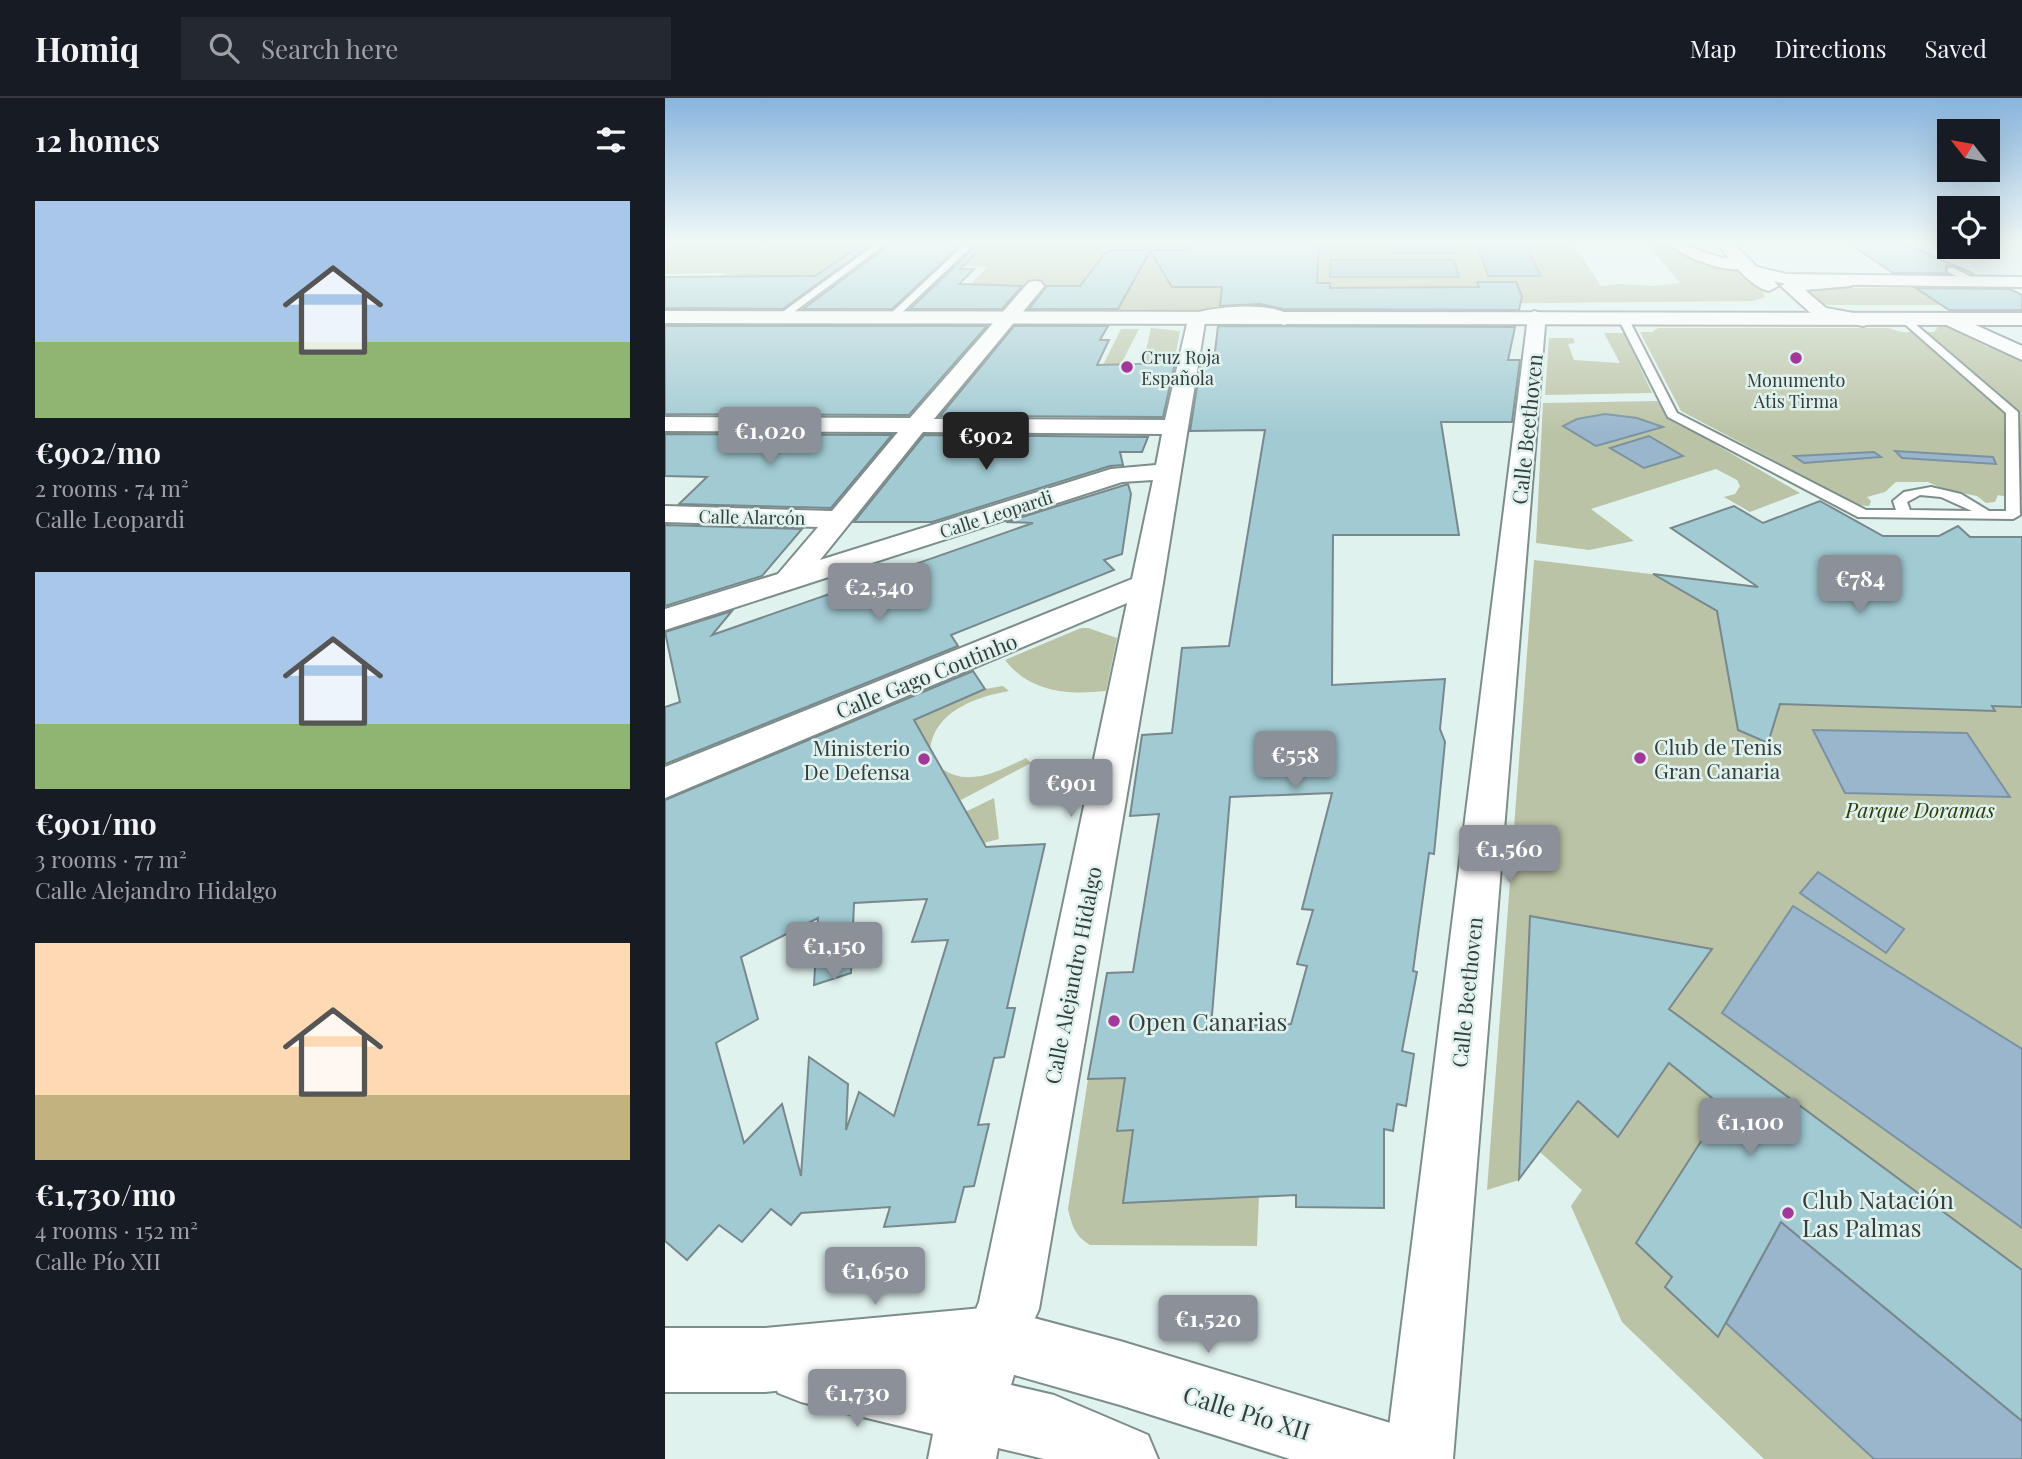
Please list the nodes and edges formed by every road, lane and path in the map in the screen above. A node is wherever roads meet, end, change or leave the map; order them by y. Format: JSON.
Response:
{"nodes":[{"id":1,"x":794,"y":308,"type":"edge"},
{"id":2,"x":902,"y":308,"type":"edge"},
{"id":3,"x":1015,"y":308,"type":"edge"},
{"id":4,"x":1768,"y":308,"type":"edge"},
{"id":5,"x":1815,"y":308,"type":"edge"},
{"id":6,"x":665,"y":317,"type":"edge"},
{"id":7,"x":1534,"y":317,"type":"junction"},
{"id":8,"x":1690,"y":317,"type":"junction"},
{"id":9,"x":780,"y":318,"type":"junction"},
{"id":10,"x":1623,"y":318,"type":"junction"},
{"id":11,"x":890,"y":319,"type":"junction"},
{"id":12,"x":1005,"y":319,"type":"junction"},
{"id":13,"x":1196,"y":319,"type":"junction"},
{"id":14,"x":1904,"y":319,"type":"junction"},
{"id":15,"x":1949,"y":319,"type":"junction"},
{"id":16,"x":2022,"y":319,"type":"edge"},
{"id":17,"x":1863,"y":320,"type":"junction"},
{"id":18,"x":2022,"y":354,"type":"edge"},
{"id":19,"x":665,"y":424,"type":"edge"},
{"id":20,"x":916,"y":425,"type":"junction"},
{"id":21,"x":1174,"y":427,"type":"junction"},
{"id":22,"x":1168,"y":472,"type":"junction"},
{"id":23,"x":665,"y":514,"type":"edge"},
{"id":24,"x":1906,"y":514,"type":"junction"},
{"id":25,"x":1986,"y":515,"type":"junction"},
{"id":26,"x":839,"y":519,"type":"junction"},
{"id":27,"x":789,"y":580,"type":"junction"},
{"id":28,"x":1148,"y":583,"type":"junction"},
{"id":29,"x":665,"y":620,"type":"edge"},
{"id":30,"x":665,"y":783,"type":"edge"},
{"id":31,"x":993,"y":1338,"type":"junction"},
{"id":32,"x":665,"y":1360,"type":"edge"},
{"id":33,"x":765,"y":1360,"type":"junction"},
{"id":34,"x":966,"y":1434,"type":"edge"},
{"id":35,"x":1123,"y":1459,"type":"edge"},
{"id":36,"x":1397,"y":1459,"type":"edge"},
{"id":37,"x":1419,"y":1459,"type":"edge"}],
"edges":[{"from":1,"to":9,"type":"lane"},
{"from":2,"to":11,"type":"lane"},
{"from":3,"to":12,"type":"street"},
{"from":4,"to":8,"type":"street"},
{"from":5,"to":17,"type":"street"},
{"from":6,"to":9,"type":"street"},
{"from":7,"to":10,"type":"street"},
{"from":7,"to":13,"type":"street"},
{"from":7,"to":37,"type":"street","name":"Calle Beethoven"},
{"from":8,"to":10,"type":"street"},
{"from":8,"to":17,"type":"street"},
{"from":9,"to":11,"type":"street"},
{"from":10,"to":24,"type":"lane"},
{"from":11,"to":12,"type":"street"},
{"from":12,"to":13,"type":"street"},
{"from":12,"to":20,"type":"street"},
{"from":13,"to":21,"type":"street","name":"Calle Alejandro Hidalgo"},
{"from":14,"to":15,"type":"street"},
{"from":14,"to":17,"type":"street"},
{"from":14,"to":25,"type":"lane"},
{"from":15,"to":16,"type":"street"},
{"from":15,"to":18,"type":"street"},
{"from":19,"to":20,"type":"street"},
{"from":20,"to":21,"type":"street"},
{"from":20,"to":26,"type":"street"},
{"from":21,"to":22,"type":"street","name":"Calle Alejandro Hidalgo"},
{"from":22,"to":27,"type":"street","name":"Calle Leopardi"},
{"from":22,"to":28,"type":"street","name":"Calle Alejandro Hidalgo"},
{"from":23,"to":26,"type":"street","name":"Calle Alarcón"},
{"from":24,"to":25,"type":"lane"},
{"from":24,"to":25,"type":"lane"},
{"from":26,"to":27,"type":"street"},
{"from":27,"to":29,"type":"street","name":"Calle Leopardi"},
{"from":28,"to":30,"type":"street","name":"Calle Gago Coutinho"},
{"from":28,"to":31,"type":"street","name":"Calle Alejandro Hidalgo"},
{"from":31,"to":33,"type":"street","name":"Calle Pío XII"},
{"from":31,"to":34,"type":"street","name":"Calle Alejandro Hidalgo"},
{"from":31,"to":36,"type":"street","name":"Calle Pío XII"},
{"from":32,"to":33,"type":"street","name":"Calle Pío XII"},
{"from":33,"to":34,"type":"street","name":"Calle Pío XII"},
{"from":34,"to":35,"type":"street","name":"Calle Pío XII"}]}
